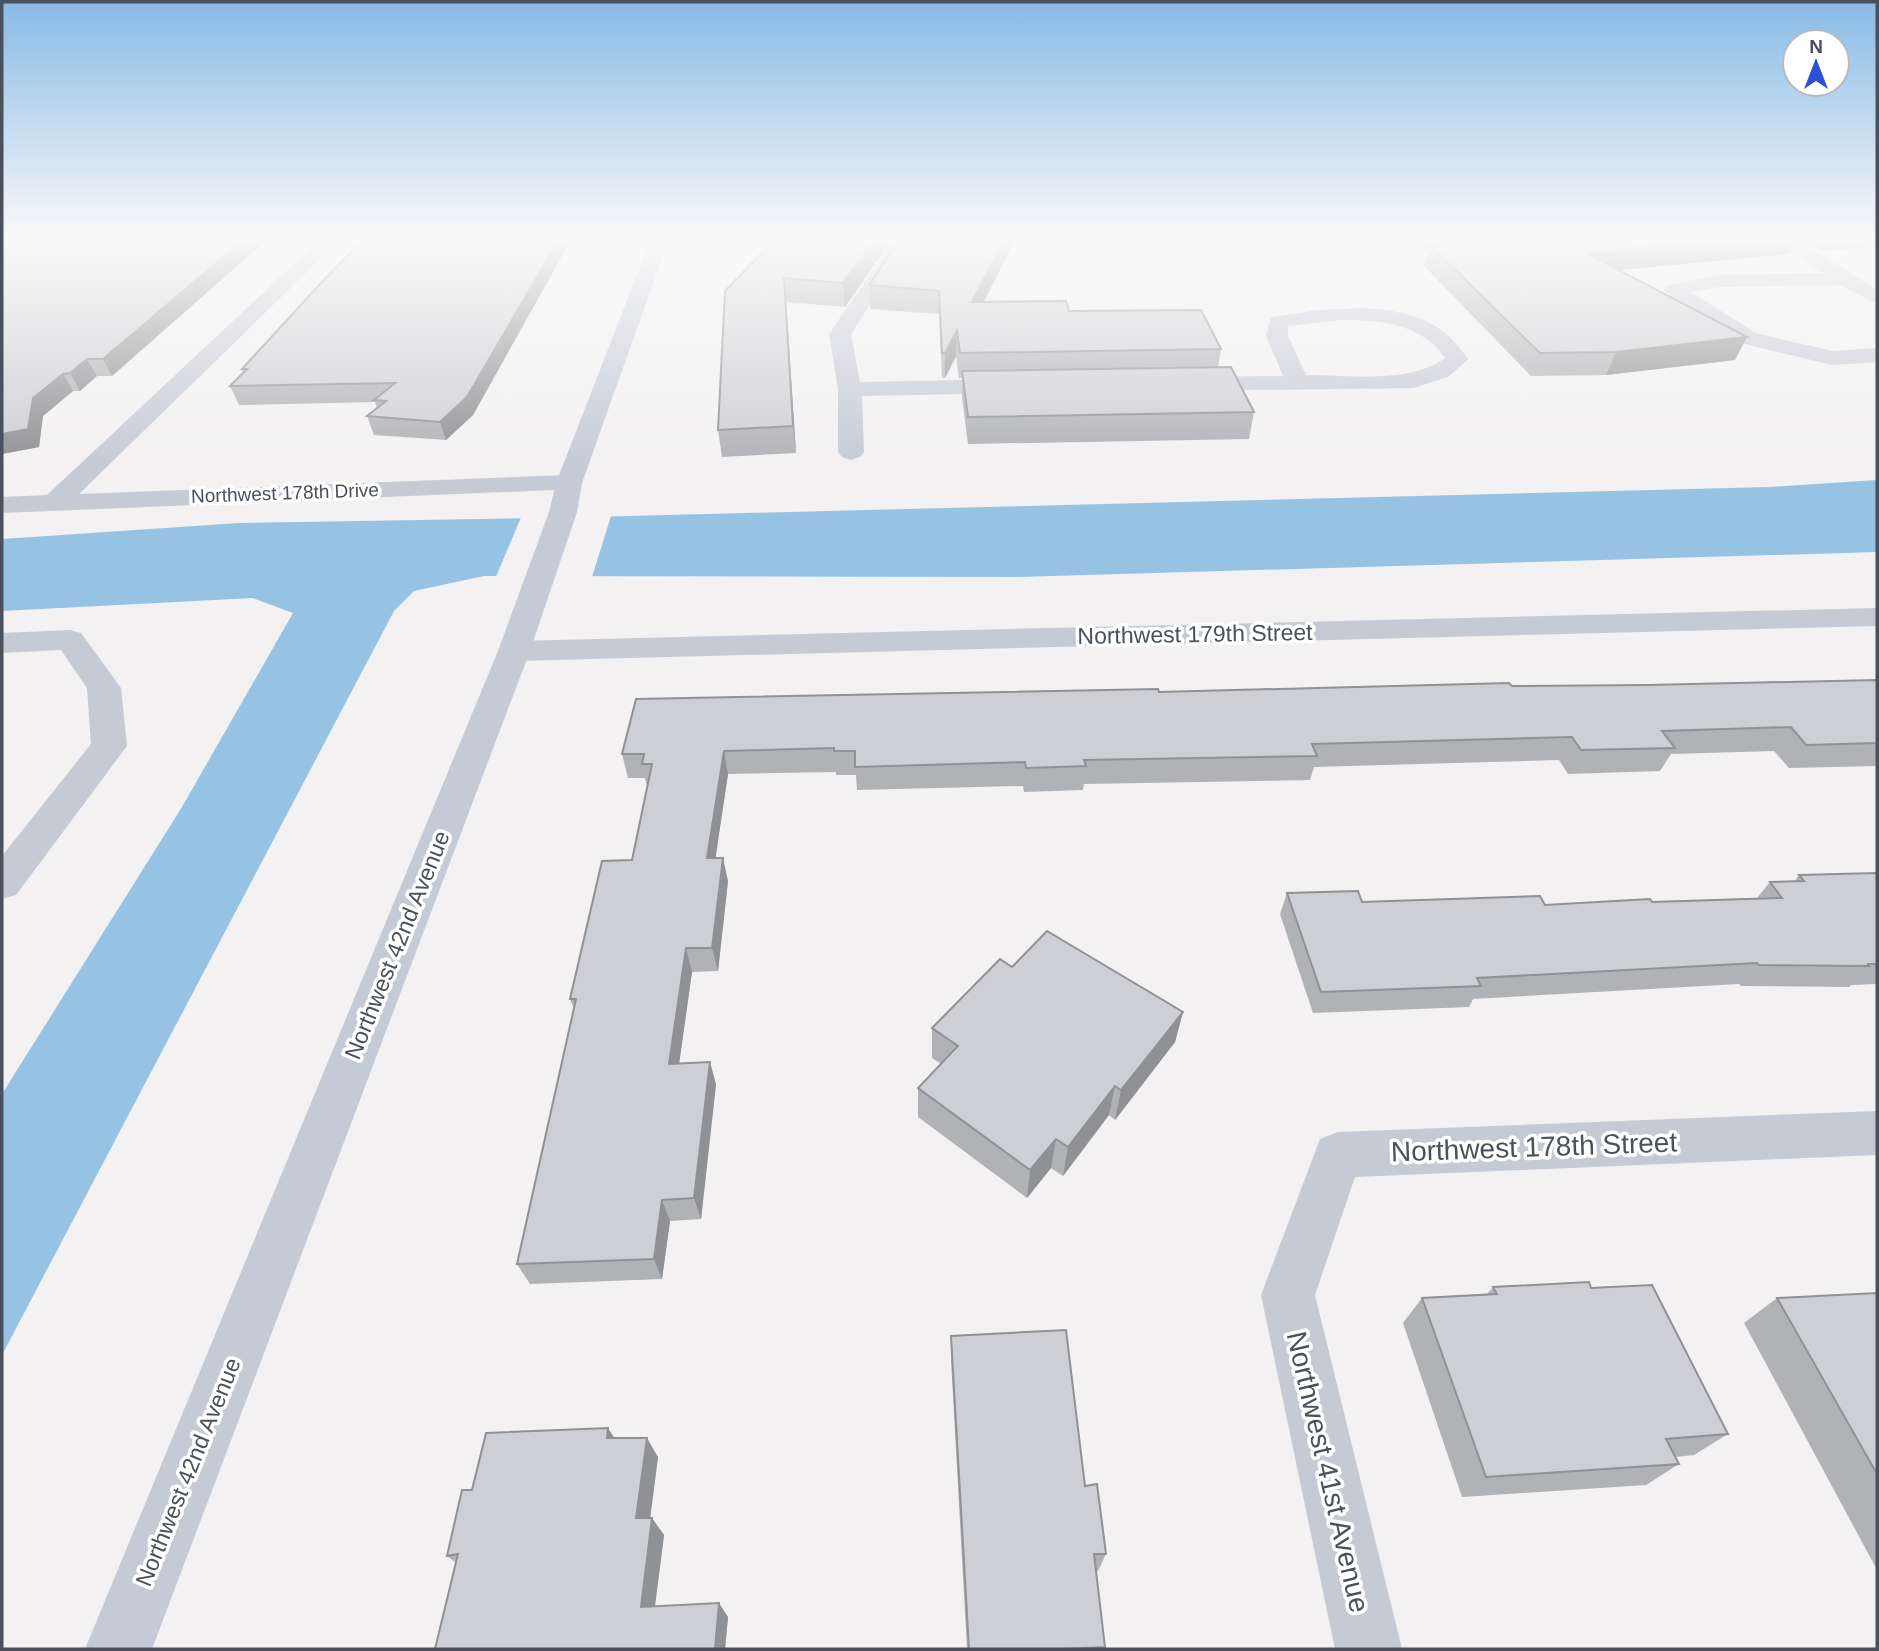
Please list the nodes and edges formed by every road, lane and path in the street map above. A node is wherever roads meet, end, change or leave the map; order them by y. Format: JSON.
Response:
{"nodes":[{"id":1,"x":254,"y":313,"type":"edge"},
{"id":2,"x":632,"y":313,"type":"edge"},
{"id":3,"x":854,"y":313,"type":"edge"},
{"id":4,"x":1709,"y":313,"type":"edge"},
{"id":5,"x":1877,"y":355,"type":"edge"},
{"id":6,"x":1297,"y":382,"type":"junction"},
{"id":7,"x":1157,"y":384,"type":"edge"},
{"id":8,"x":1031,"y":386,"type":"edge"},
{"id":9,"x":850,"y":389,"type":"junction"},
{"id":10,"x":851,"y":452,"type":"dead end"},
{"id":11,"x":569,"y":483,"type":"junction"},
{"id":12,"x":56,"y":500,"type":"junction"},
{"id":13,"x":2,"y":505,"type":"edge"},
{"id":14,"x":1877,"y":617,"type":"edge"},
{"id":15,"x":2,"y":643,"type":"edge"},
{"id":16,"x":514,"y":651,"type":"junction"},
{"id":17,"x":2,"y":884,"type":"edge"},
{"id":18,"x":1877,"y":1133,"type":"edge"},
{"id":19,"x":1287,"y":1294,"type":"joint"},
{"id":20,"x":118,"y":1649,"type":"edge"},
{"id":21,"x":1368,"y":1649,"type":"edge"}],
"edges":[{"from":1,"to":12,"type":"street"},
{"from":2,"to":11,"type":"street","name":"Northwest 42nd Avenue"},
{"from":3,"to":9,"type":"street"},
{"from":4,"to":5,"type":"street"},
{"from":6,"to":6,"type":"street"},
{"from":6,"to":7,"type":"street"},
{"from":8,"to":9,"type":"street"},
{"from":9,"to":10,"type":"street"},
{"from":11,"to":12,"type":"street","name":"Northwest 178th Drive"},
{"from":11,"to":16,"type":"street","name":"Northwest 42nd Avenue"},
{"from":12,"to":13,"type":"street","name":"Northwest 178th Drive"},
{"from":14,"to":16,"type":"street","name":"Northwest 179th Street"},
{"from":15,"to":17,"type":"street"},
{"from":16,"to":20,"type":"street","name":"Northwest 42nd Avenue"},
{"from":18,"to":19,"type":"street","name":"Northwest 178th Street"},
{"from":19,"to":21,"type":"street","name":"Northwest 41st Avenue"}]}
